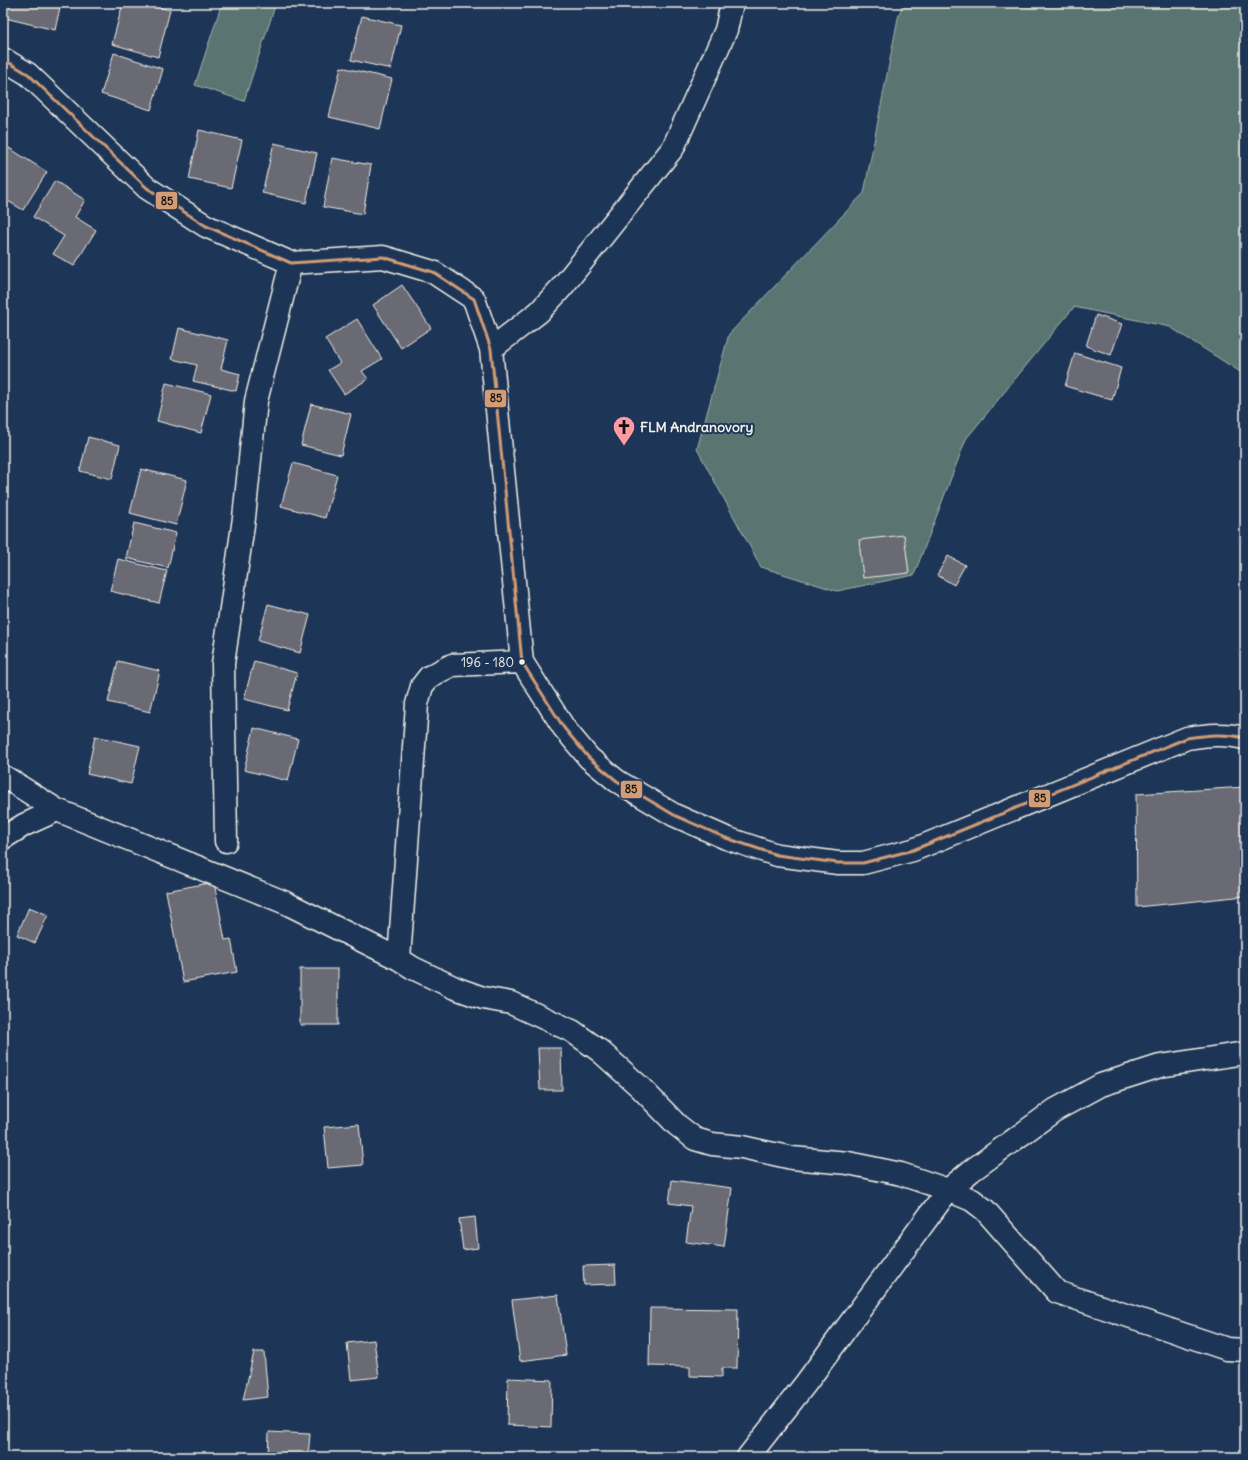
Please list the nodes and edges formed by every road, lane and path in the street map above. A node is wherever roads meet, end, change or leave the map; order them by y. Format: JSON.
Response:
{"nodes":[{"id":1,"x":732,"y":3,"type":"edge"},
{"id":2,"x":3,"y":59,"type":"edge"},
{"id":3,"x":290,"y":263,"type":"junction"},
{"id":4,"x":491,"y":349,"type":"junction"},
{"id":5,"x":522,"y":662,"type":"junction"},
{"id":6,"x":1245,"y":738,"type":"edge"},
{"id":7,"x":3,"y":776,"type":"edge"},
{"id":8,"x":57,"y":810,"type":"junction"},
{"id":9,"x":3,"y":838,"type":"edge"},
{"id":10,"x":226,"y":841,"type":"dead end"},
{"id":11,"x":399,"y":959,"type":"junction"},
{"id":12,"x":1245,"y":1053,"type":"edge"},
{"id":13,"x":948,"y":1190,"type":"junction"},
{"id":14,"x":1245,"y":1350,"type":"edge"},
{"id":15,"x":748,"y":1457,"type":"edge"}],
"edges":[{"from":1,"to":4,"type":"street"},
{"from":2,"to":3,"type":"street"},
{"from":3,"to":4,"type":"street"},
{"from":3,"to":10,"type":"street"},
{"from":4,"to":5,"type":"street"},
{"from":5,"to":6,"type":"street"},
{"from":5,"to":11,"type":"street"},
{"from":7,"to":8,"type":"street"},
{"from":8,"to":9,"type":"street"},
{"from":8,"to":11,"type":"street"},
{"from":11,"to":13,"type":"street"},
{"from":12,"to":13,"type":"street"},
{"from":13,"to":14,"type":"street"},
{"from":13,"to":15,"type":"street"}]}
